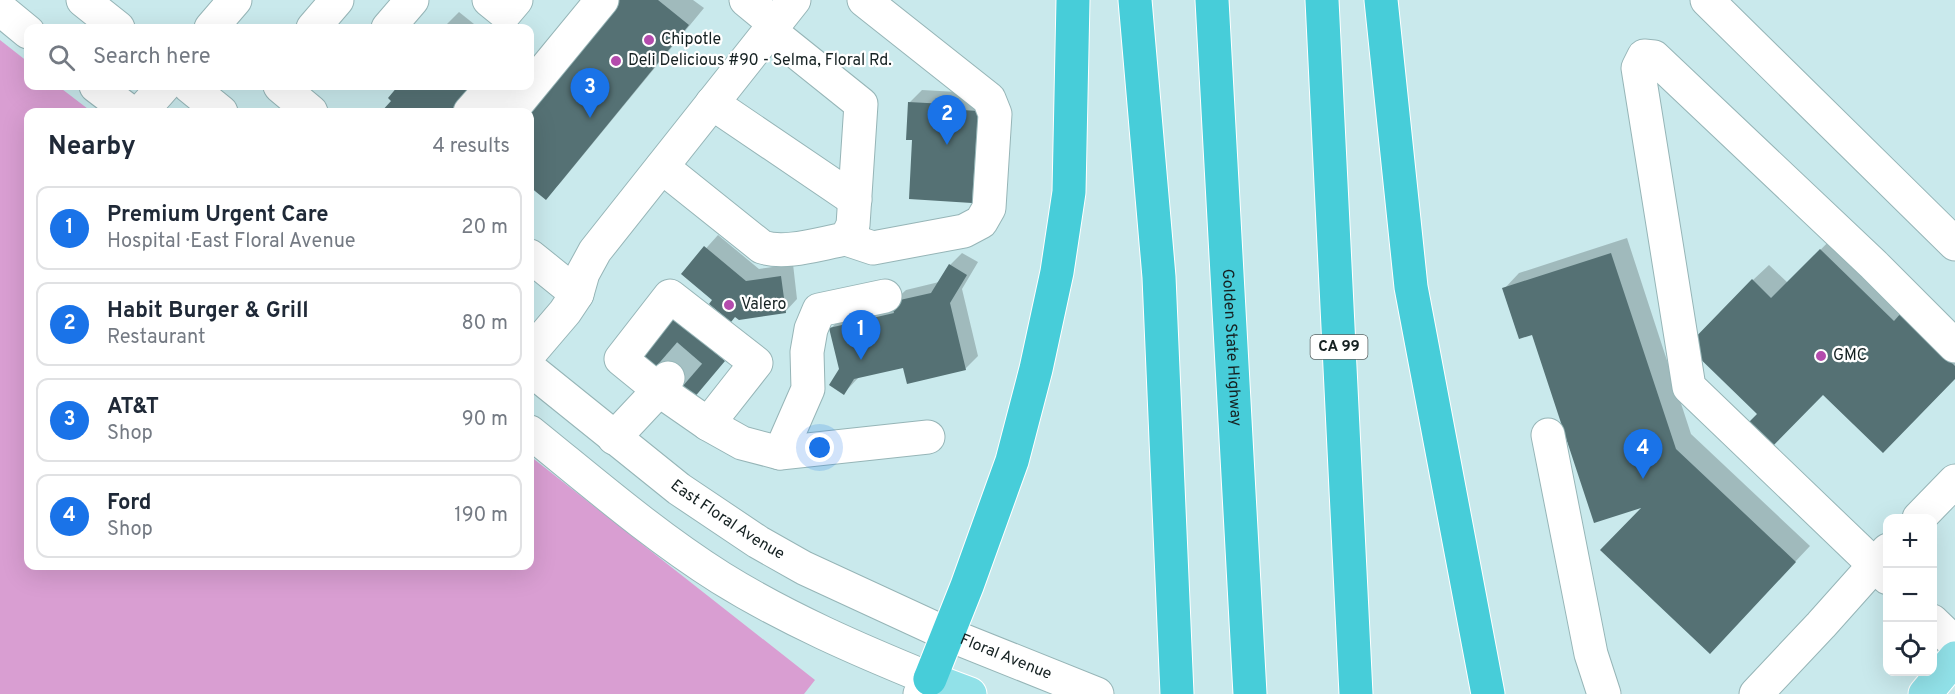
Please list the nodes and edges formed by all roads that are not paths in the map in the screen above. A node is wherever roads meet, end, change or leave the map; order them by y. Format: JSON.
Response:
{"nodes":[{"id":1,"x":83,"y":0,"type":"edge"},
{"id":2,"x":235,"y":0,"type":"edge"},
{"id":3,"x":337,"y":0,"type":"edge"},
{"id":4,"x":412,"y":0,"type":"edge"},
{"id":5,"x":602,"y":0,"type":"edge"},
{"id":6,"x":746,"y":0,"type":"edge"},
{"id":7,"x":864,"y":0,"type":"edge"},
{"id":8,"x":1073,"y":0,"type":"edge"},
{"id":9,"x":1135,"y":0,"type":"edge"},
{"id":10,"x":1212,"y":0,"type":"edge"},
{"id":11,"x":1322,"y":0,"type":"edge"},
{"id":12,"x":1381,"y":0,"type":"edge"},
{"id":13,"x":1707,"y":0,"type":"edge"},
{"id":14,"x":0,"y":9,"type":"edge"},
{"id":15,"x":779,"y":18,"type":"edge"},
{"id":16,"x":113,"y":24,"type":"edge"},
{"id":17,"x":214,"y":24,"type":"edge"},
{"id":18,"x":316,"y":24,"type":"edge"},
{"id":19,"x":391,"y":24,"type":"edge"},
{"id":20,"x":24,"y":29,"type":"edge"},
{"id":21,"x":534,"y":83,"type":"edge"},
{"id":22,"x":101,"y":90,"type":"edge"},
{"id":23,"x":160,"y":90,"type":"edge"},
{"id":24,"x":194,"y":90,"type":"edge"},
{"id":25,"x":285,"y":90,"type":"edge"},
{"id":26,"x":489,"y":90,"type":"edge"},
{"id":27,"x":528,"y":90,"type":"edge"},
{"id":28,"x":712,"y":103,"type":"junction"},
{"id":29,"x":125,"y":108,"type":"edge"},
{"id":30,"x":145,"y":108,"type":"edge"},
{"id":31,"x":216,"y":108,"type":"edge"},
{"id":32,"x":305,"y":108,"type":"edge"},
{"id":33,"x":474,"y":108,"type":"edge"},
{"id":34,"x":513,"y":108,"type":"edge"},
{"id":35,"x":662,"y":167,"type":"junction"},
{"id":36,"x":855,"y":200,"type":"junction"},
{"id":37,"x":846,"y":238,"type":"junction"},
{"id":38,"x":1955,"y":244,"type":"edge"},
{"id":39,"x":534,"y":259,"type":"edge"},
{"id":40,"x":577,"y":294,"type":"junction"},
{"id":41,"x":885,"y":296,"type":"dead end"},
{"id":42,"x":1955,"y":346,"type":"edge"},
{"id":43,"x":534,"y":348,"type":"edge"},
{"id":44,"x":534,"y":372,"type":"edge"},
{"id":45,"x":663,"y":384,"type":"junction"},
{"id":46,"x":708,"y":424,"type":"junction"},
{"id":47,"x":534,"y":435,"type":"edge"},
{"id":48,"x":1548,"y":435,"type":"dead end"},
{"id":49,"x":928,"y":437,"type":"dead end"},
{"id":50,"x":614,"y":438,"type":"junction"},
{"id":51,"x":780,"y":453,"type":"junction"},
{"id":52,"x":1955,"y":481,"type":"edge"},
{"id":53,"x":1924,"y":514,"type":"edge"},
{"id":54,"x":1883,"y":564,"type":"edge"},
{"id":55,"x":1933,"y":622,"type":"edge"},
{"id":56,"x":947,"y":634,"type":"junction"},
{"id":57,"x":1955,"y":643,"type":"edge"},
{"id":58,"x":1955,"y":658,"type":"edge"},
{"id":59,"x":1250,"y":685,"type":"edge"},
{"id":60,"x":925,"y":687,"type":"edge"},
{"id":61,"x":970,"y":694,"type":"edge"},
{"id":62,"x":1097,"y":694,"type":"edge"},
{"id":63,"x":1178,"y":694,"type":"edge"},
{"id":64,"x":1356,"y":694,"type":"edge"},
{"id":65,"x":1488,"y":694,"type":"edge"},
{"id":66,"x":1604,"y":694,"type":"edge"},
{"id":67,"x":1756,"y":694,"type":"edge"},
{"id":68,"x":1925,"y":694,"type":"edge"}],
"edges":[{"from":1,"to":16,"type":"street"},
{"from":2,"to":17,"type":"street"},
{"from":3,"to":18,"type":"street"},
{"from":4,"to":19,"type":"street"},
{"from":5,"to":21,"type":"street"},
{"from":6,"to":15,"type":"street"},
{"from":7,"to":37,"type":"street"},
{"from":8,"to":56,"type":"highway"},
{"from":9,"to":63,"type":"highway"},
{"from":10,"to":59,"type":"highway","name":"Golden State Highway"},
{"from":11,"to":64,"type":"highway","number":"CA 99"},
{"from":12,"to":65,"type":"highway"},
{"from":13,"to":38,"type":"street"},
{"from":14,"to":20,"type":"street"},
{"from":15,"to":28,"type":"street"},
{"from":15,"to":36,"type":"street"},
{"from":22,"to":29,"type":"street"},
{"from":23,"to":30,"type":"street"},
{"from":24,"to":31,"type":"street"},
{"from":25,"to":32,"type":"street"},
{"from":26,"to":33,"type":"street"},
{"from":27,"to":34,"type":"street"},
{"from":28,"to":35,"type":"street"},
{"from":28,"to":36,"type":"street"},
{"from":35,"to":37,"type":"street"},
{"from":35,"to":40,"type":"street"},
{"from":36,"to":37,"type":"street"},
{"from":39,"to":40,"type":"street"},
{"from":40,"to":43,"type":"street"},
{"from":41,"to":51,"type":"street"},
{"from":42,"to":54,"type":"street"},
{"from":44,"to":50,"type":"street","name":"East Floral Avenue"},
{"from":45,"to":46,"type":"street"},
{"from":45,"to":46,"type":"street"},
{"from":45,"to":50,"type":"street"},
{"from":46,"to":51,"type":"street"},
{"from":47,"to":60,"type":"street"},
{"from":48,"to":66,"type":"street"},
{"from":49,"to":51,"type":"street"},
{"from":50,"to":56,"type":"street","name":"East Floral Avenue"},
{"from":52,"to":53,"type":"street"},
{"from":54,"to":67,"type":"street"},
{"from":55,"to":57,"type":"street"},
{"from":56,"to":60,"type":"highway"},
{"from":56,"to":62,"type":"street","name":"Floral Avenue"},
{"from":58,"to":68,"type":"main road"},
{"from":60,"to":61,"type":"main road"}]}
